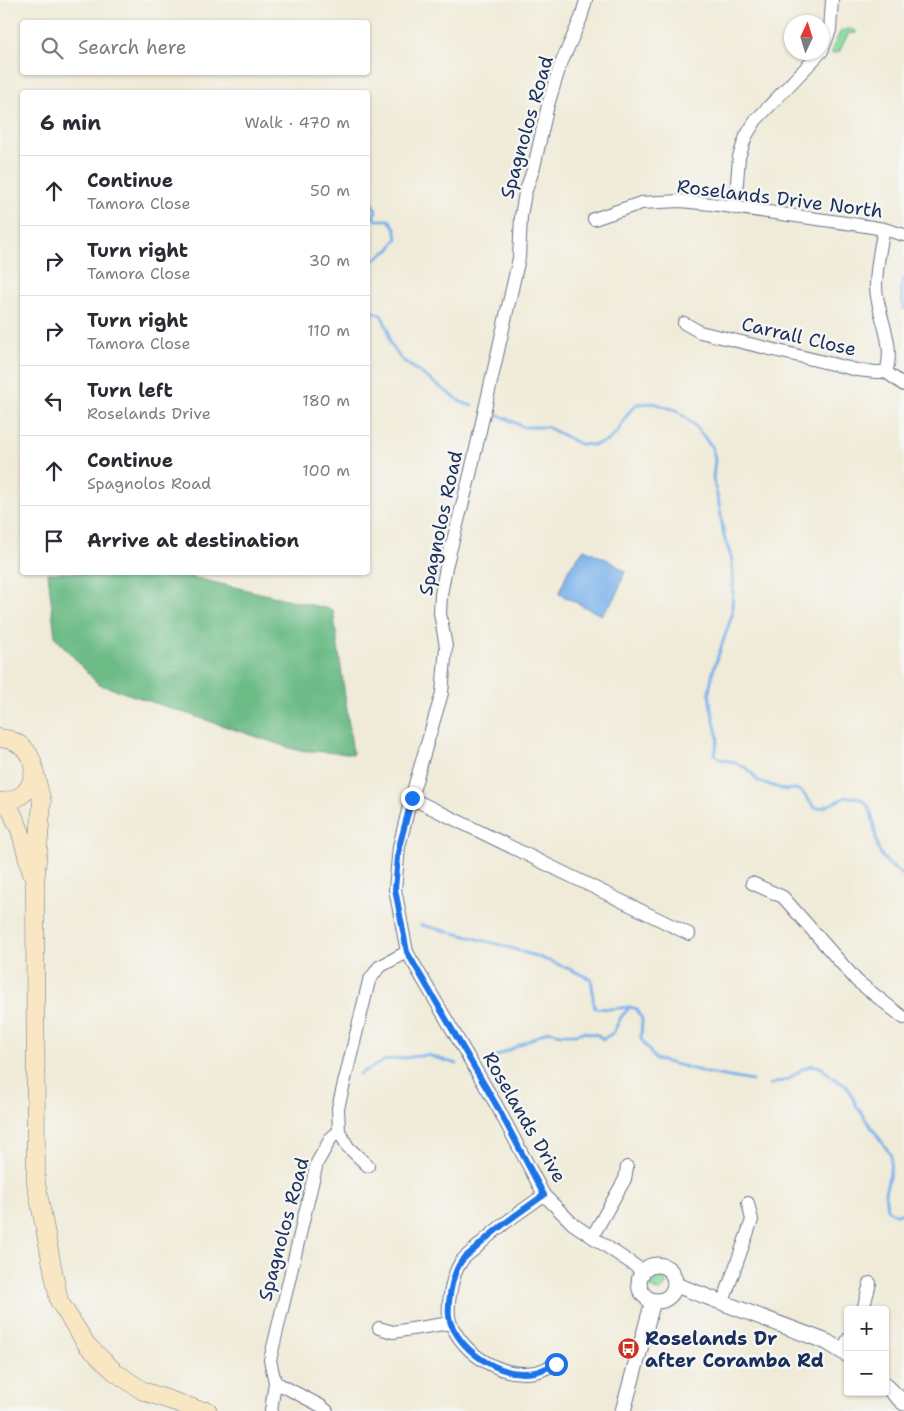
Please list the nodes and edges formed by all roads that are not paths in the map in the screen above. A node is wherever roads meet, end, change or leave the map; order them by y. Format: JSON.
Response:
{"nodes":[{"id":1,"x":586,"y":0,"type":"edge"},
{"id":2,"x":832,"y":0,"type":"edge"},
{"id":3,"x":829,"y":32,"type":"edge"},
{"id":4,"x":813,"y":60,"type":"edge"},
{"id":5,"x":735,"y":208,"type":"junction"},
{"id":6,"x":594,"y":219,"type":"dead end"},
{"id":7,"x":884,"y":229,"type":"junction"},
{"id":8,"x":904,"y":235,"type":"edge"},
{"id":9,"x":684,"y":323,"type":"dead end"},
{"id":10,"x":886,"y":372,"type":"junction"},
{"id":11,"x":904,"y":385,"type":"edge"},
{"id":12,"x":0,"y":738,"type":"edge"},
{"id":13,"x":32,"y":761,"type":"junction"},
{"id":14,"x":412,"y":798,"type":"junction"},
{"id":15,"x":4,"y":802,"type":"edge"},
{"id":16,"x":752,"y":883,"type":"dead end"},
{"id":17,"x":35,"y":884,"type":"junction"},
{"id":18,"x":689,"y":934,"type":"dead end"},
{"id":19,"x":407,"y":952,"type":"junction"},
{"id":20,"x":904,"y":1018,"type":"edge"},
{"id":21,"x":339,"y":1131,"type":"junction"},
{"id":22,"x":368,"y":1166,"type":"dead end"},
{"id":23,"x":627,"y":1168,"type":"dead end"},
{"id":24,"x":544,"y":1195,"type":"junction"},
{"id":25,"x":748,"y":1203,"type":"dead end"},
{"id":26,"x":592,"y":1237,"type":"junction"},
{"id":27,"x":643,"y":1271,"type":"junction"},
{"id":28,"x":870,"y":1283,"type":"dead end"},
{"id":29,"x":676,"y":1285,"type":"junction"},
{"id":30,"x":653,"y":1301,"type":"junction"},
{"id":31,"x":723,"y":1302,"type":"junction"},
{"id":32,"x":864,"y":1306,"type":"edge"},
{"id":33,"x":450,"y":1323,"type":"junction"},
{"id":34,"x":379,"y":1328,"type":"dead end"},
{"id":35,"x":844,"y":1347,"type":"edge"},
{"id":36,"x":556,"y":1364,"type":"dead end"},
{"id":37,"x":275,"y":1382,"type":"junction"},
{"id":38,"x":889,"y":1389,"type":"edge"},
{"id":39,"x":904,"y":1403,"type":"edge"},
{"id":40,"x":208,"y":1411,"type":"edge"},
{"id":41,"x":271,"y":1411,"type":"edge"},
{"id":42,"x":327,"y":1411,"type":"edge"},
{"id":43,"x":623,"y":1411,"type":"edge"}],
"edges":[{"from":1,"to":14,"type":"street","name":"Spagnolos Road"},
{"from":2,"to":3,"type":"street"},
{"from":4,"to":5,"type":"street"},
{"from":5,"to":6,"type":"street","name":"Roselands Drive North"},
{"from":5,"to":7,"type":"street","name":"Roselands Drive North"},
{"from":7,"to":8,"type":"street","name":"Roselands Drive North"},
{"from":7,"to":10,"type":"street"},
{"from":9,"to":10,"type":"street","name":"Carrall Close"},
{"from":10,"to":11,"type":"street"},
{"from":12,"to":13,"type":"main road"},
{"from":13,"to":15,"type":"main road"},
{"from":13,"to":17,"type":"main road"},
{"from":14,"to":18,"type":"street"},
{"from":14,"to":19,"type":"street","name":"Spagnolos Road"},
{"from":15,"to":17,"type":"main road"},
{"from":16,"to":20,"type":"street"},
{"from":17,"to":40,"type":"main road"},
{"from":19,"to":21,"type":"street"},
{"from":19,"to":24,"type":"street","name":"Roselands Drive"},
{"from":21,"to":22,"type":"street"},
{"from":21,"to":37,"type":"street","name":"Spagnolos Road"},
{"from":23,"to":26,"type":"street"},
{"from":24,"to":26,"type":"street","name":"Roselands Drive"},
{"from":24,"to":33,"type":"street"},
{"from":25,"to":31,"type":"street"},
{"from":26,"to":27,"type":"street","name":"Roselands Drive"},
{"from":27,"to":29,"type":"street"},
{"from":27,"to":30,"type":"street"},
{"from":28,"to":32,"type":"street"},
{"from":29,"to":30,"type":"street"},
{"from":29,"to":31,"type":"street"},
{"from":30,"to":43,"type":"street"},
{"from":31,"to":35,"type":"street"},
{"from":33,"to":34,"type":"street"},
{"from":33,"to":36,"type":"street"},
{"from":37,"to":41,"type":"street","name":"Spagnolos Road"},
{"from":37,"to":42,"type":"street"},
{"from":38,"to":39,"type":"street"}]}
